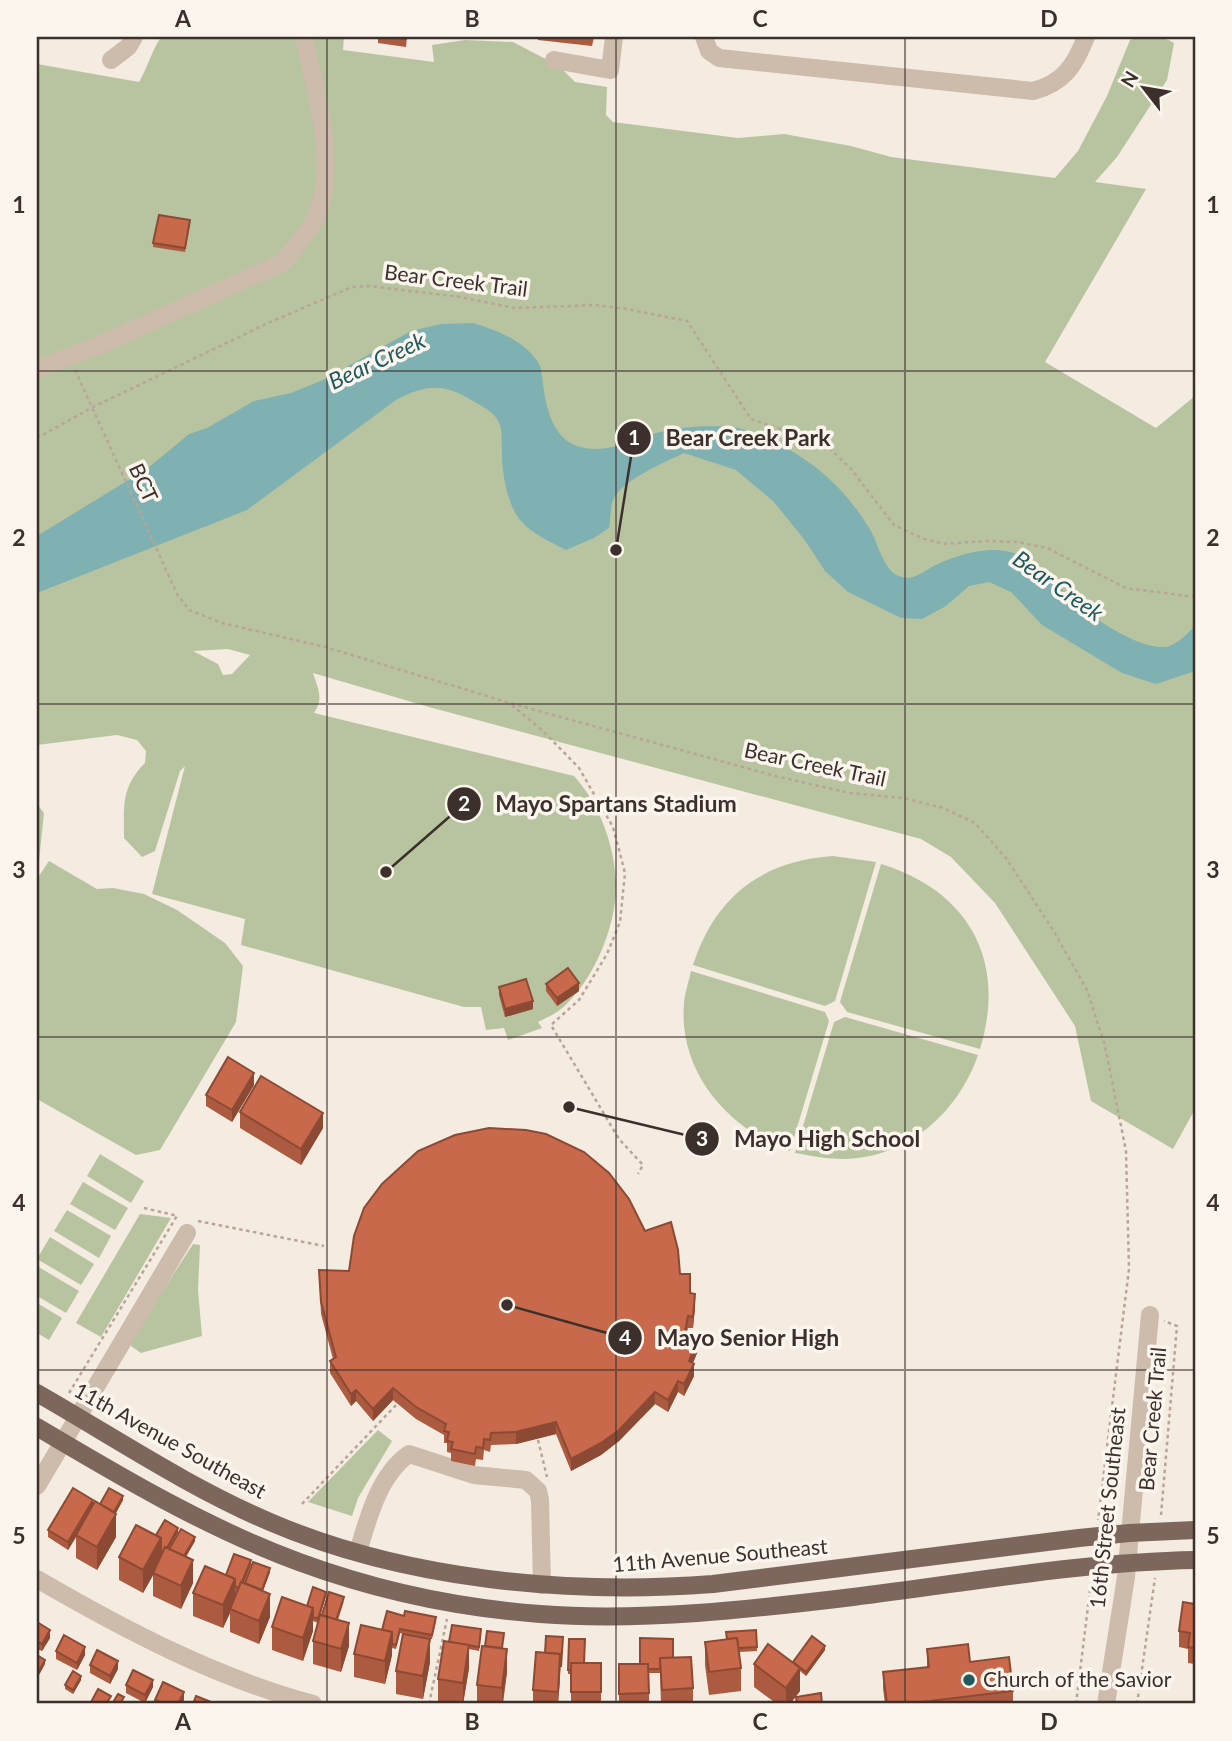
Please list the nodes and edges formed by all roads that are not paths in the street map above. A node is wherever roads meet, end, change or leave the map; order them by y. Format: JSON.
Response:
{"nodes":[{"id":1,"x":134,"y":37,"type":"edge"},
{"id":2,"x":304,"y":37,"type":"edge"},
{"id":3,"x":614,"y":37,"type":"edge"},
{"id":4,"x":704,"y":37,"type":"edge"},
{"id":5,"x":1086,"y":37,"type":"edge"},
{"id":6,"x":111,"y":60,"type":"dead end"},
{"id":7,"x":554,"y":60,"type":"dead end"},
{"id":8,"x":37,"y":369,"type":"edge"},
{"id":9,"x":189,"y":1223,"type":"road end"},
{"id":10,"x":1150,"y":1315,"type":"dead end"},
{"id":11,"x":37,"y":1393,"type":"edge"},
{"id":12,"x":78,"y":1417,"type":"junction"},
{"id":13,"x":37,"y":1427,"type":"edge"},
{"id":14,"x":63,"y":1441,"type":"junction"},
{"id":15,"x":37,"y":1486,"type":"edge"},
{"id":16,"x":1195,"y":1530,"type":"edge"},
{"id":17,"x":1129,"y":1533,"type":"junction"},
{"id":18,"x":358,"y":1552,"type":"junction"},
{"id":19,"x":1195,"y":1560,"type":"edge"},
{"id":20,"x":1127,"y":1563,"type":"junction"},
{"id":21,"x":37,"y":1579,"type":"edge"},
{"id":22,"x":542,"y":1585,"type":"junction"},
{"id":23,"x":313,"y":1704,"type":"edge"},
{"id":24,"x":1106,"y":1704,"type":"edge"}],
"edges":[{"from":1,"to":6,"type":"street"},
{"from":2,"to":8,"type":"street"},
{"from":3,"to":7,"type":"street"},
{"from":4,"to":5,"type":"street"},
{"from":9,"to":12,"type":"street"},
{"from":10,"to":17,"type":"street","name":"16th Street Southeast"},
{"from":11,"to":12,"type":"main road","name":"11th Avenue Southeast"},
{"from":12,"to":14,"type":"street"},
{"from":12,"to":18,"type":"main road","name":"11th Avenue Southeast"},
{"from":13,"to":14,"type":"main road"},
{"from":14,"to":15,"type":"street"},
{"from":14,"to":20,"type":"main road"},
{"from":16,"to":17,"type":"main road","name":"11th Avenue Southeast"},
{"from":17,"to":20,"type":"street","name":"16th Street Southeast"},
{"from":17,"to":22,"type":"main road","name":"11th Avenue Southeast"},
{"from":18,"to":22,"type":"main road","name":"11th Avenue Southeast"},
{"from":18,"to":22,"type":"street"},
{"from":19,"to":20,"type":"main road"},
{"from":20,"to":24,"type":"street","name":"16th Street Southeast"},
{"from":21,"to":23,"type":"street"}]}
